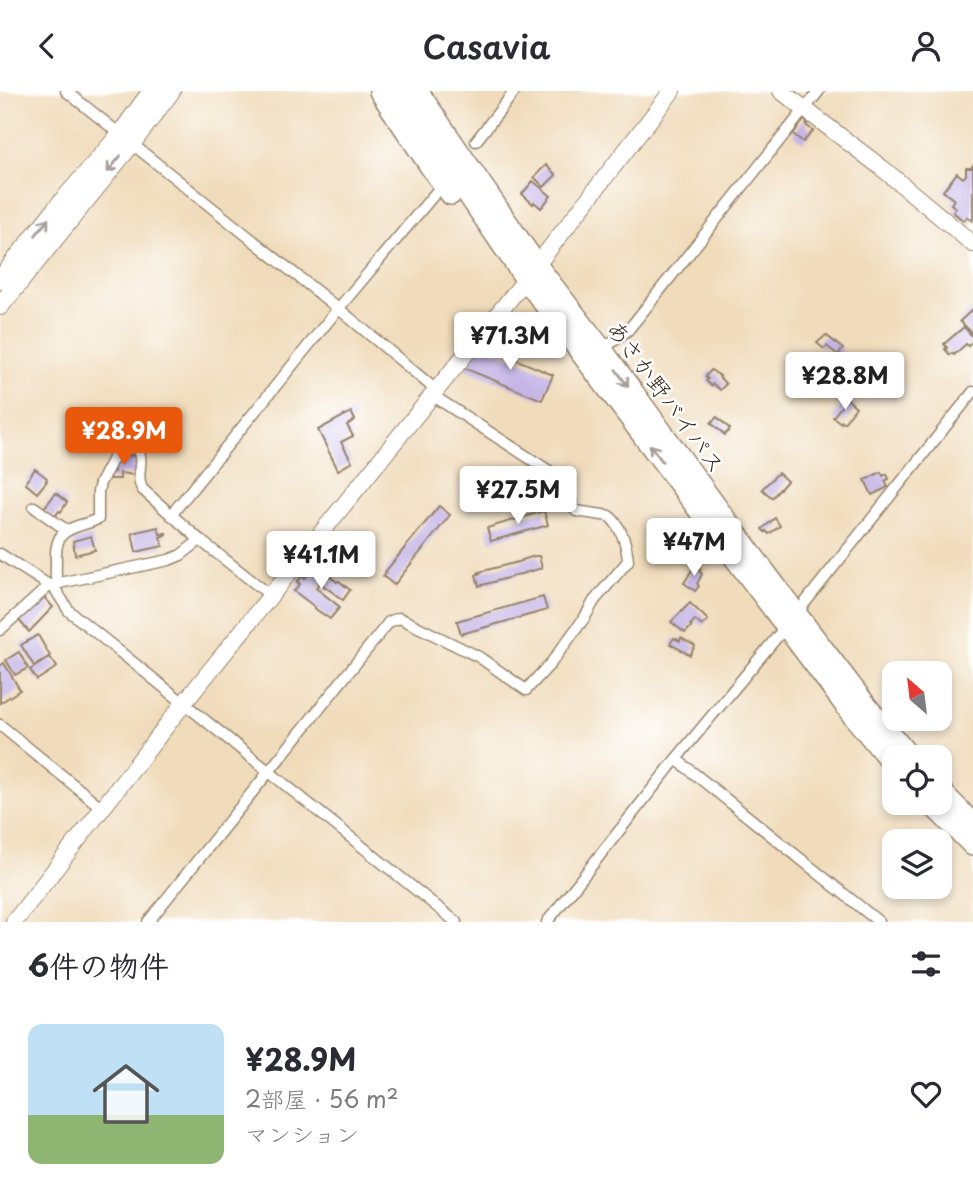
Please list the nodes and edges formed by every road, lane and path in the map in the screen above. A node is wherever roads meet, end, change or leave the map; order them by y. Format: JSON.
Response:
{"nodes":[{"id":1,"x":66,"y":91,"type":"edge"},
{"id":2,"x":152,"y":91,"type":"edge"},
{"id":3,"x":171,"y":91,"type":"edge"},
{"id":4,"x":380,"y":91,"type":"edge"},
{"id":5,"x":398,"y":91,"type":"edge"},
{"id":6,"x":417,"y":91,"type":"edge"},
{"id":7,"x":435,"y":91,"type":"edge"},
{"id":8,"x":515,"y":91,"type":"edge"},
{"id":9,"x":672,"y":91,"type":"edge"},
{"id":10,"x":781,"y":91,"type":"edge"},
{"id":11,"x":820,"y":91,"type":"edge"},
{"id":12,"x":805,"y":110,"type":"junction"},
{"id":13,"x":126,"y":139,"type":"junction"},
{"id":14,"x":474,"y":146,"type":"junction"},
{"id":15,"x":437,"y":191,"type":"dead end"},
{"id":16,"x":973,"y":244,"type":"edge"},
{"id":17,"x":531,"y":272,"type":"junction"},
{"id":18,"x":0,"y":280,"type":"edge"},
{"id":19,"x":0,"y":306,"type":"edge"},
{"id":20,"x":338,"y":309,"type":"junction"},
{"id":21,"x":602,"y":350,"type":"junction"},
{"id":22,"x":434,"y":392,"type":"junction"},
{"id":23,"x":973,"y":392,"type":"edge"},
{"id":24,"x":34,"y":506,"type":"dead end"},
{"id":25,"x":171,"y":515,"type":"junction"},
{"id":26,"x":68,"y":530,"type":"junction"},
{"id":27,"x":200,"y":540,"type":"junction"},
{"id":28,"x":0,"y":554,"type":"edge"},
{"id":29,"x":53,"y":584,"type":"junction"},
{"id":30,"x":270,"y":595,"type":"junction"},
{"id":31,"x":791,"y":620,"type":"junction"},
{"id":32,"x":0,"y":630,"type":"edge"},
{"id":33,"x":184,"y":703,"type":"junction"},
{"id":34,"x":0,"y":725,"type":"edge"},
{"id":35,"x":899,"y":745,"type":"edge"},
{"id":36,"x":882,"y":750,"type":"edge"},
{"id":37,"x":676,"y":759,"type":"junction"},
{"id":38,"x":269,"y":772,"type":"junction"},
{"id":39,"x":952,"y":803,"type":"edge"},
{"id":40,"x":102,"y":808,"type":"junction"},
{"id":41,"x":943,"y":815,"type":"edge"},
{"id":42,"x":973,"y":824,"type":"edge"},
{"id":43,"x":973,"y":845,"type":"edge"},
{"id":44,"x":14,"y":922,"type":"edge"},
{"id":45,"x":148,"y":922,"type":"edge"},
{"id":46,"x":456,"y":922,"type":"edge"},
{"id":47,"x":547,"y":922,"type":"edge"},
{"id":48,"x":879,"y":922,"type":"edge"}],
"edges":[{"from":1,"to":13,"type":"street"},
{"from":2,"to":13,"type":"main road"},
{"from":3,"to":13,"type":"main road"},
{"from":4,"to":17,"type":"highway"},
{"from":5,"to":17,"type":"highway","name":"あさか野バイパス"},
{"from":6,"to":17,"type":"highway","name":"あさか野バイパス"},
{"from":7,"to":14,"type":"highway"},
{"from":8,"to":14,"type":"street"},
{"from":9,"to":17,"type":"street"},
{"from":10,"to":12,"type":"street"},
{"from":11,"to":12,"type":"street"},
{"from":12,"to":16,"type":"street"},
{"from":12,"to":21,"type":"street"},
{"from":18,"to":13,"type":"main road","one_way":true},
{"from":13,"to":19,"type":"main road","one_way":true},
{"from":13,"to":20,"type":"street"},
{"from":14,"to":17,"type":"highway"},
{"from":15,"to":20,"type":"street"},
{"from":17,"to":21,"type":"highway","name":"あさか野バイパス"},
{"from":17,"to":22,"type":"street"},
{"from":31,"to":17,"type":"highway","name":"あさか野バイパス","one_way":true},
{"from":20,"to":22,"type":"street"},
{"from":20,"to":25,"type":"street"},
{"from":21,"to":31,"type":"highway","name":"あさか野バイパス","one_way":true},
{"from":22,"to":30,"type":"street"},
{"from":22,"to":38,"type":"street"},
{"from":23,"to":31,"type":"street"},
{"from":24,"to":26,"type":"street"},
{"from":25,"to":26,"type":"street"},
{"from":25,"to":27,"type":"street"},
{"from":26,"to":29,"type":"street"},
{"from":27,"to":29,"type":"street"},
{"from":27,"to":30,"type":"street"},
{"from":28,"to":29,"type":"street"},
{"from":29,"to":32,"type":"street"},
{"from":29,"to":33,"type":"street"},
{"from":30,"to":33,"type":"street"},
{"from":31,"to":35,"type":"highway","name":"あさか野バイパス"},
{"from":31,"to":36,"type":"highway","name":"あさか野バイパス"},
{"from":31,"to":37,"type":"street"},
{"from":33,"to":38,"type":"street"},
{"from":33,"to":40,"type":"street"},
{"from":34,"to":40,"type":"street"},
{"from":37,"to":47,"type":"street"},
{"from":37,"to":48,"type":"street"},
{"from":38,"to":45,"type":"street"},
{"from":38,"to":46,"type":"street"},
{"from":39,"to":42,"type":"highway"},
{"from":40,"to":44,"type":"street"},
{"from":41,"to":43,"type":"highway"}]}
